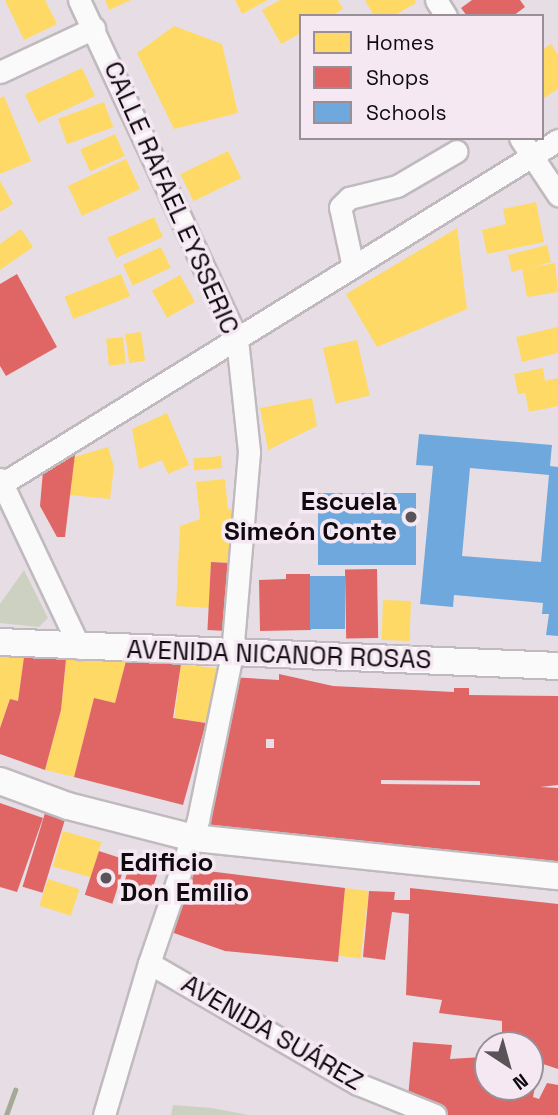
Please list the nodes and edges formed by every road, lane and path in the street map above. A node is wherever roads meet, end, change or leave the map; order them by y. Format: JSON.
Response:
{"nodes":[{"id":1,"x":79,"y":0,"type":"edge"},
{"id":2,"x":94,"y":28,"type":"junction"},
{"id":3,"x":0,"y":72,"type":"edge"},
{"id":4,"x":521,"y":140,"type":"edge"},
{"id":5,"x":558,"y":140,"type":"edge"},
{"id":6,"x":457,"y":151,"type":"dead end"},
{"id":7,"x":532,"y":157,"type":"junction"},
{"id":8,"x":558,"y":196,"type":"edge"},
{"id":9,"x":353,"y":267,"type":"junction"},
{"id":10,"x":237,"y":339,"type":"junction"},
{"id":11,"x":1,"y":482,"type":"edge"},
{"id":12,"x":0,"y":642,"type":"edge"},
{"id":13,"x":80,"y":648,"type":"junction"},
{"id":14,"x":232,"y":654,"type":"junction"},
{"id":15,"x":558,"y":666,"type":"edge"},
{"id":16,"x":0,"y":781,"type":"edge"},
{"id":17,"x":194,"y":838,"type":"junction"},
{"id":18,"x":558,"y":876,"type":"edge"},
{"id":19,"x":149,"y":963,"type":"junction"},
{"id":20,"x":104,"y":1115,"type":"edge"},
{"id":21,"x":435,"y":1115,"type":"edge"}],
"edges":[{"from":1,"to":2,"type":"street","name":"CALLE RAFAEL EYSSERIC"},
{"from":2,"to":3,"type":"street"},
{"from":2,"to":10,"type":"street","name":"CALLE RAFAEL EYSSERIC"},
{"from":4,"to":7,"type":"street"},
{"from":5,"to":7,"type":"street"},
{"from":6,"to":9,"type":"street"},
{"from":7,"to":8,"type":"street"},
{"from":7,"to":9,"type":"street"},
{"from":9,"to":10,"type":"street"},
{"from":10,"to":11,"type":"street"},
{"from":10,"to":14,"type":"street","name":"CALLE RAFAEL EYSSERIC"},
{"from":11,"to":13,"type":"street"},
{"from":12,"to":13,"type":"main road","name":"AVENIDA NICANOR ROSAS"},
{"from":13,"to":14,"type":"main road","name":"AVENIDA NICANOR ROSAS"},
{"from":14,"to":15,"type":"main road","name":"AVENIDA NICANOR ROSAS"},
{"from":14,"to":17,"type":"street","name":"CALLE RAFAEL EYSSERIC"},
{"from":16,"to":17,"type":"main road"},
{"from":17,"to":18,"type":"main road"},
{"from":17,"to":19,"type":"street","name":"CALLE RAFAEL EYSSERIC"},
{"from":19,"to":20,"type":"street","name":"CALLE RAFAEL EYSSERIC"},
{"from":19,"to":21,"type":"street","name":"AVENIDA SUÁREZ"}]}
